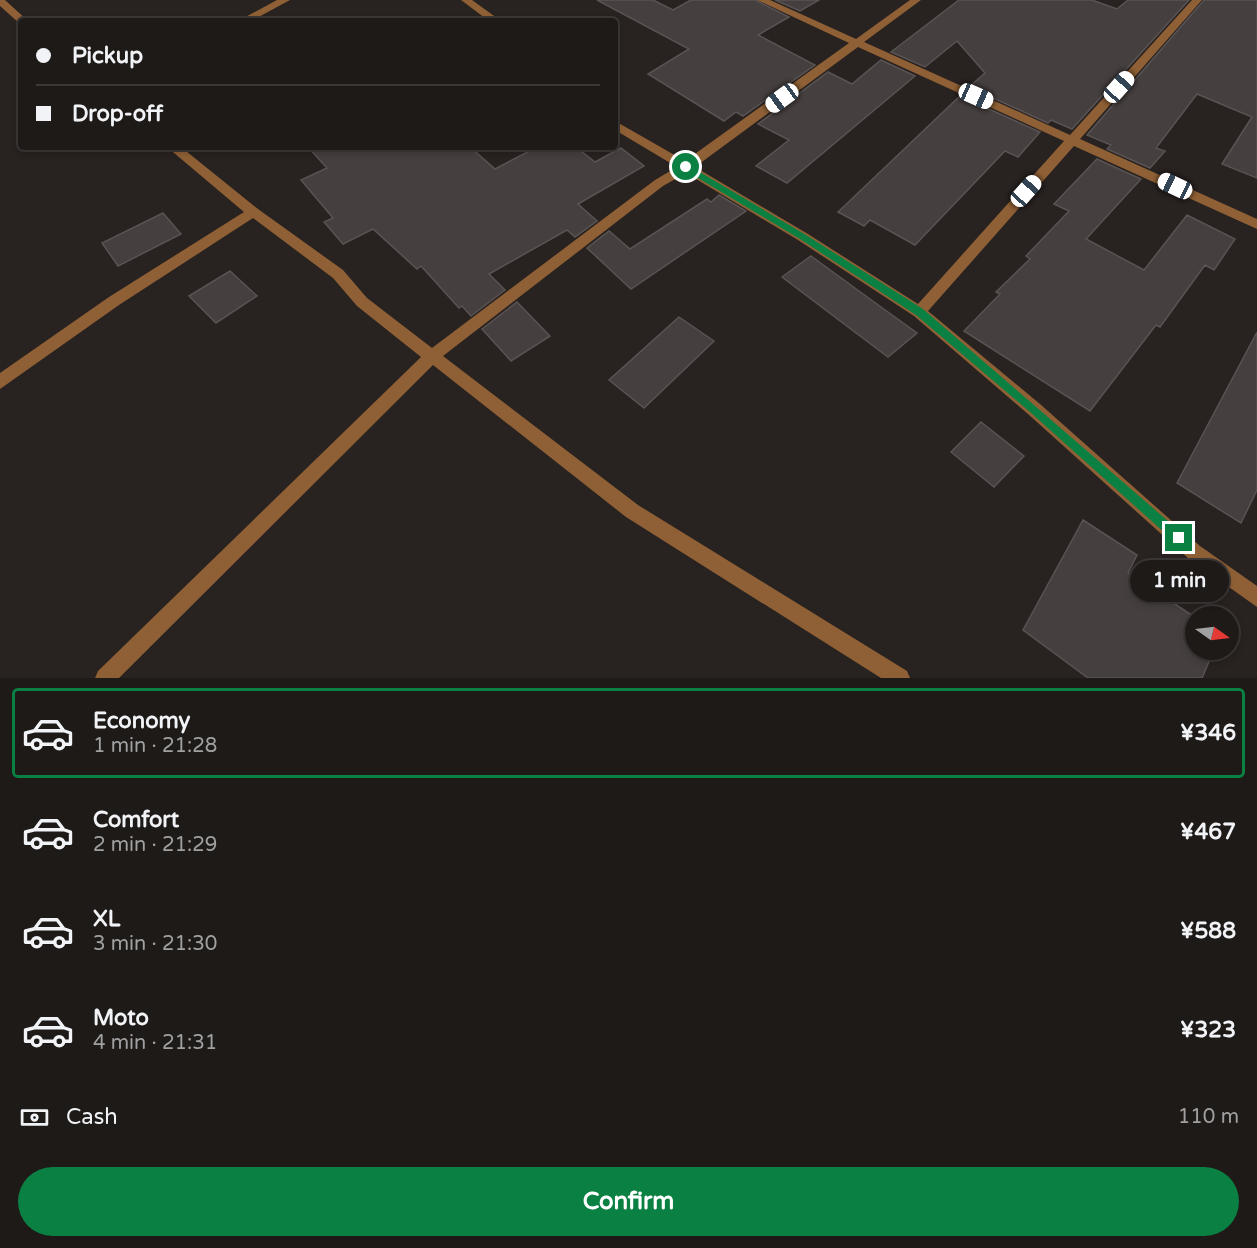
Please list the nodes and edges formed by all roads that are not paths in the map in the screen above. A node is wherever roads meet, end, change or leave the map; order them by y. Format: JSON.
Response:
{"nodes":[{"id":1,"x":17,"y":0,"type":"edge"},
{"id":2,"x":285,"y":0,"type":"edge"},
{"id":3,"x":466,"y":0,"type":"edge"},
{"id":4,"x":762,"y":0,"type":"edge"},
{"id":5,"x":916,"y":0,"type":"edge"},
{"id":6,"x":1197,"y":0,"type":"edge"},
{"id":7,"x":2,"y":3,"type":"edge"},
{"id":8,"x":20,"y":18,"type":"edge"},
{"id":9,"x":249,"y":18,"type":"edge"},
{"id":10,"x":492,"y":18,"type":"edge"},
{"id":11,"x":859,"y":43,"type":"junction"},
{"id":12,"x":618,"y":127,"type":"edge"},
{"id":13,"x":1072,"y":139,"type":"junction"},
{"id":14,"x":177,"y":150,"type":"edge"},
{"id":15,"x":686,"y":167,"type":"junction"},
{"id":16,"x":253,"y":212,"type":"junction"},
{"id":17,"x":1257,"y":224,"type":"edge"},
{"id":18,"x":919,"y":312,"type":"junction"},
{"id":19,"x":432,"y":356,"type":"junction"},
{"id":20,"x":0,"y":382,"type":"edge"},
{"id":21,"x":1257,"y":597,"type":"edge"},
{"id":22,"x":105,"y":678,"type":"edge"},
{"id":23,"x":900,"y":678,"type":"edge"}],
"edges":[{"from":1,"to":7,"type":"street"},
{"from":2,"to":9,"type":"street"},
{"from":3,"to":10,"type":"street"},
{"from":4,"to":11,"type":"street"},
{"from":5,"to":11,"type":"street"},
{"from":6,"to":13,"type":"street"},
{"from":7,"to":8,"type":"street"},
{"from":11,"to":13,"type":"street"},
{"from":11,"to":15,"type":"street"},
{"from":12,"to":15,"type":"street"},
{"from":13,"to":17,"type":"street"},
{"from":13,"to":18,"type":"street"},
{"from":14,"to":16,"type":"street"},
{"from":15,"to":18,"type":"street"},
{"from":15,"to":19,"type":"street"},
{"from":16,"to":19,"type":"street"},
{"from":16,"to":20,"type":"street"},
{"from":18,"to":21,"type":"street"},
{"from":19,"to":22,"type":"street"},
{"from":19,"to":23,"type":"street"}]}
